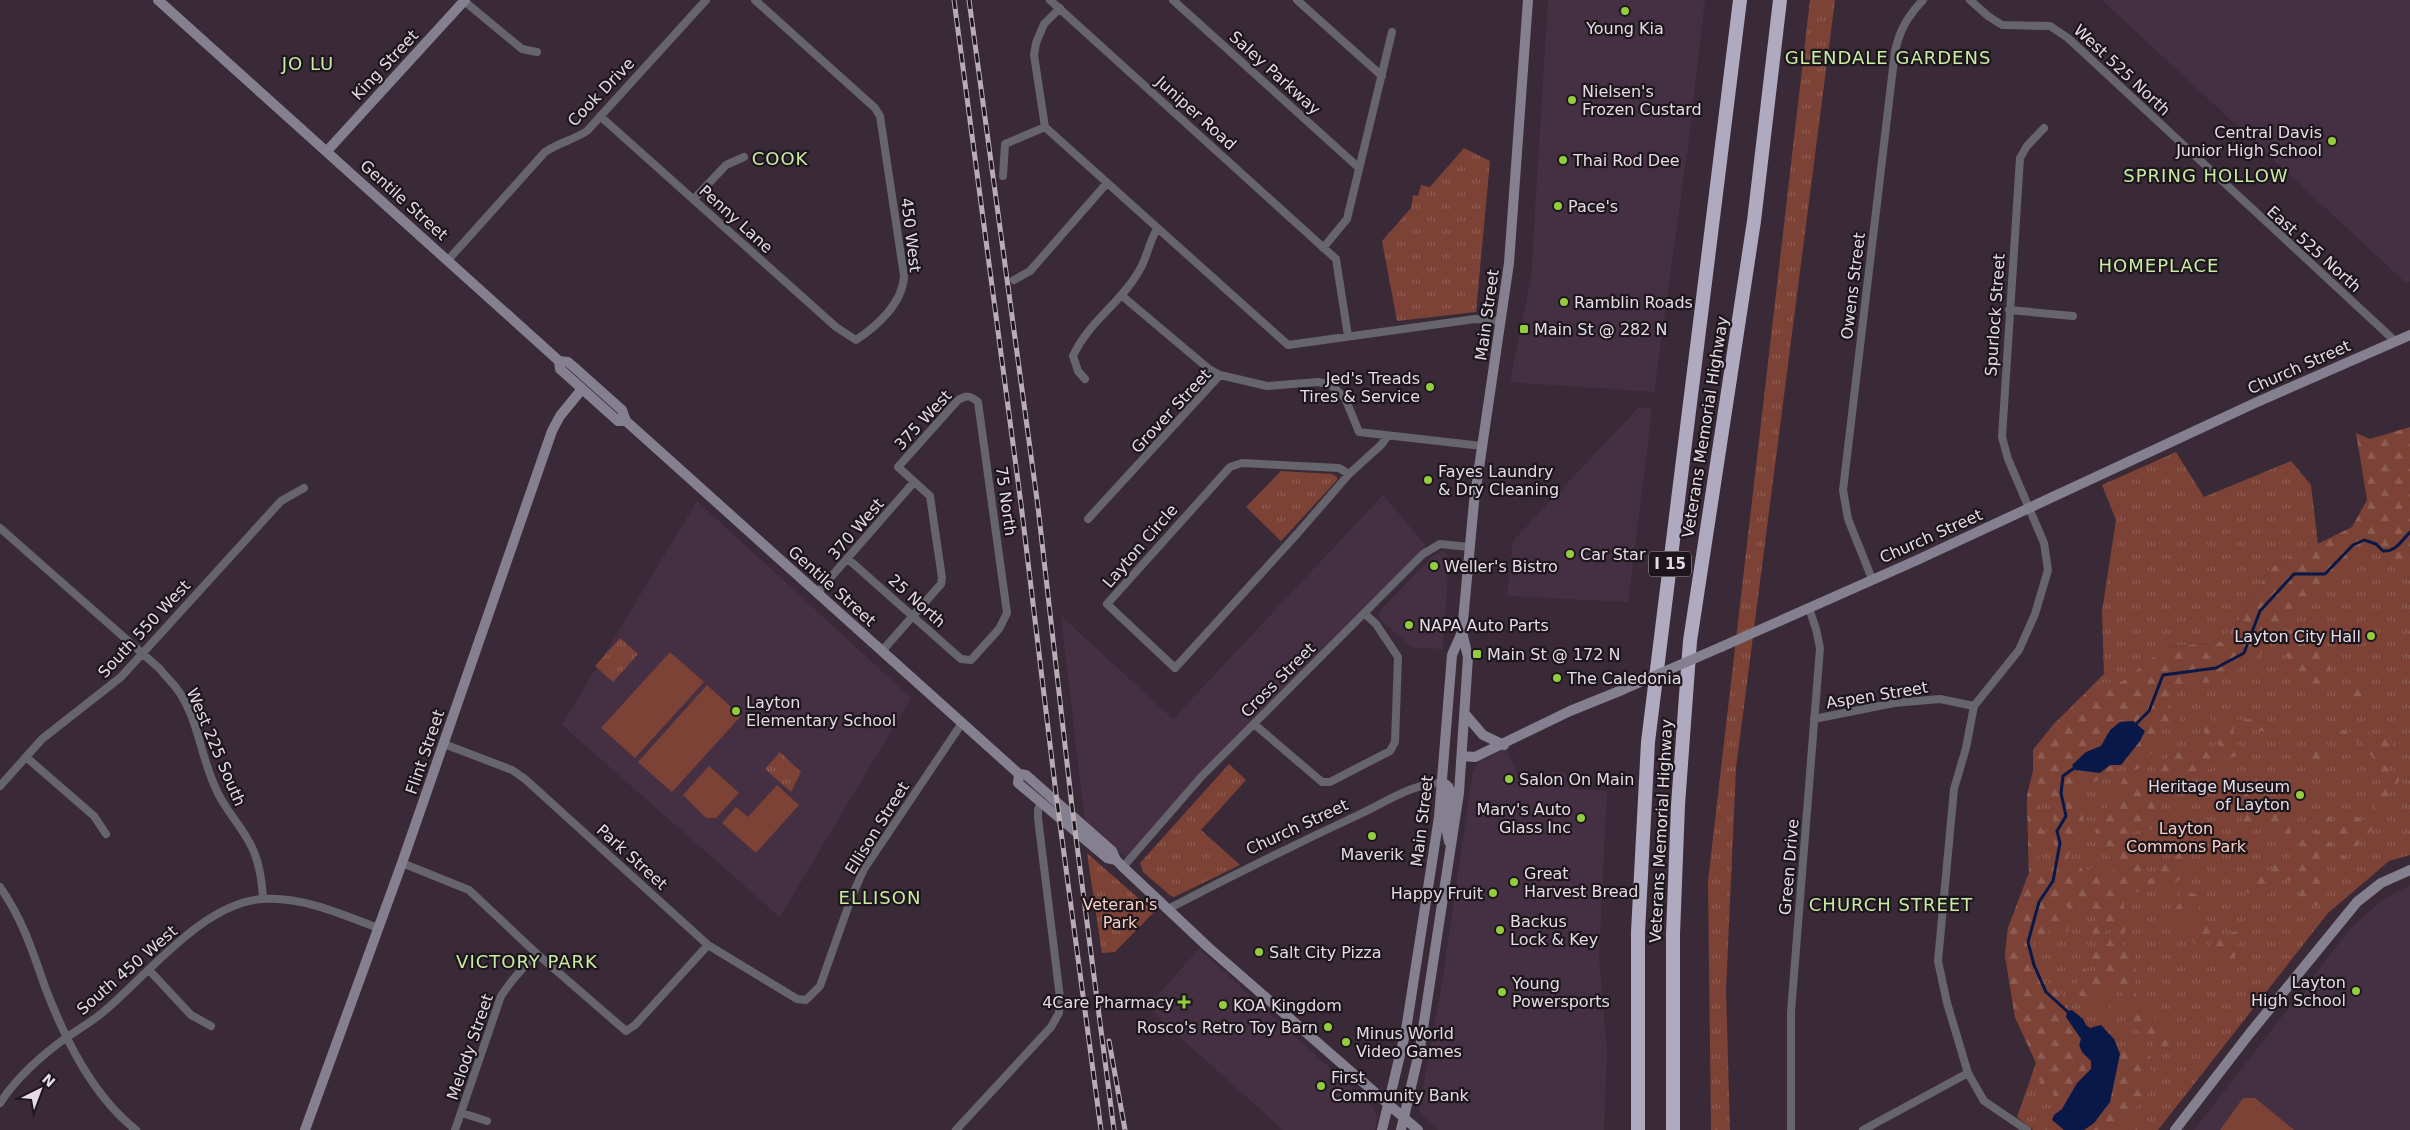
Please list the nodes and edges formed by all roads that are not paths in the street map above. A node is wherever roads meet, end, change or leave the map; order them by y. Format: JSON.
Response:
{"nodes":[{"id":1,"x":158,"y":0,"type":"edge"},
{"id":2,"x":464,"y":0,"type":"edge"},
{"id":3,"x":706,"y":0,"type":"edge"},
{"id":4,"x":755,"y":0,"type":"edge"},
{"id":5,"x":1050,"y":0,"type":"edge"},
{"id":6,"x":1173,"y":0,"type":"edge"},
{"id":7,"x":1297,"y":0,"type":"edge"},
{"id":8,"x":1528,"y":0,"type":"edge"},
{"id":9,"x":1740,"y":0,"type":"edge"},
{"id":10,"x":1780,"y":0,"type":"edge"},
{"id":11,"x":1923,"y":0,"type":"edge"},
{"id":12,"x":1970,"y":0,"type":"edge"},
{"id":13,"x":1060,"y":8,"type":"junction"},
{"id":14,"x":1392,"y":32,"type":"dead end"},
{"id":15,"x":537,"y":52,"type":"dead end"},
{"id":16,"x":1382,"y":76,"type":"junction"},
{"id":17,"x":600,"y":116,"type":"junction"},
{"id":18,"x":1045,"y":127,"type":"junction"},
{"id":19,"x":2044,"y":128,"type":"dead end"},
{"id":20,"x":327,"y":151,"type":"junction"},
{"id":21,"x":744,"y":157,"type":"dead end"},
{"id":22,"x":1358,"y":167,"type":"junction"},
{"id":23,"x":1003,"y":176,"type":"dead end"},
{"id":24,"x":2216,"y":177,"type":"joint"},
{"id":25,"x":1107,"y":184,"type":"junction"},
{"id":26,"x":694,"y":199,"type":"junction"},
{"id":27,"x":1157,"y":229,"type":"junction"},
{"id":28,"x":1323,"y":248,"type":"junction"},
{"id":29,"x":448,"y":260,"type":"junction"},
{"id":30,"x":1014,"y":280,"type":"dead end"},
{"id":31,"x":1121,"y":295,"type":"junction"},
{"id":32,"x":2009,"y":310,"type":"junction"},
{"id":33,"x":2073,"y":316,"type":"dead end"},
{"id":34,"x":1501,"y":321,"type":"junction"},
{"id":35,"x":2410,"y":334,"type":"edge"},
{"id":36,"x":1348,"y":336,"type":"junction"},
{"id":37,"x":856,"y":340,"type":"joint"},
{"id":38,"x":2395,"y":341,"type":"junction"},
{"id":39,"x":561,"y":361,"type":"junction"},
{"id":40,"x":1220,"y":375,"type":"junction"},
{"id":41,"x":1085,"y":379,"type":"dead end"},
{"id":42,"x":582,"y":389,"type":"junction"},
{"id":43,"x":971,"y":396,"type":"joint"},
{"id":44,"x":626,"y":419,"type":"junction"},
{"id":45,"x":1386,"y":437,"type":"junction"},
{"id":46,"x":1482,"y":446,"type":"junction"},
{"id":47,"x":1349,"y":474,"type":"junction"},
{"id":48,"x":914,"y":482,"type":"junction"},
{"id":49,"x":304,"y":488,"type":"dead end"},
{"id":50,"x":2029,"y":508,"type":"junction"},
{"id":51,"x":1088,"y":520,"type":"dead end"},
{"id":52,"x":2,"y":532,"type":"edge"},
{"id":53,"x":1469,"y":547,"type":"junction"},
{"id":54,"x":848,"y":559,"type":"junction"},
{"id":55,"x":1872,"y":580,"type":"junction"},
{"id":56,"x":818,"y":593,"type":"junction"},
{"id":57,"x":1809,"y":608,"type":"junction"},
{"id":58,"x":1364,"y":614,"type":"junction"},
{"id":59,"x":913,"y":616,"type":"junction"},
{"id":60,"x":1462,"y":632,"type":"junction"},
{"id":61,"x":882,"y":651,"type":"junction"},
{"id":62,"x":142,"y":654,"type":"junction"},
{"id":63,"x":968,"y":661,"type":"joint"},
{"id":64,"x":1974,"y":706,"type":"junction"},
{"id":65,"x":1465,"y":714,"type":"junction"},
{"id":66,"x":1814,"y":719,"type":"junction"},
{"id":67,"x":962,"y":723,"type":"junction"},
{"id":68,"x":1254,"y":724,"type":"junction"},
{"id":69,"x":444,"y":744,"type":"junction"},
{"id":70,"x":1504,"y":744,"type":"junction"},
{"id":71,"x":26,"y":756,"type":"junction"},
{"id":72,"x":1462,"y":756,"type":"junction"},
{"id":73,"x":1019,"y":774,"type":"junction"},
{"id":74,"x":1443,"y":783,"type":"junction"},
{"id":75,"x":0,"y":786,"type":"edge"},
{"id":76,"x":1042,"y":804,"type":"junction"},
{"id":77,"x":106,"y":834,"type":"dead end"},
{"id":78,"x":1451,"y":850,"type":"junction"},
{"id":79,"x":402,"y":863,"type":"junction"},
{"id":80,"x":1120,"y":863,"type":"junction"},
{"id":81,"x":2410,"y":870,"type":"edge"},
{"id":82,"x":0,"y":887,"type":"edge"},
{"id":83,"x":263,"y":899,"type":"junction"},
{"id":84,"x":1168,"y":910,"type":"junction"},
{"id":85,"x":378,"y":928,"type":"junction"},
{"id":86,"x":708,"y":945,"type":"junction"},
{"id":87,"x":536,"y":953,"type":"junction"},
{"id":88,"x":149,"y":970,"type":"junction"},
{"id":89,"x":797,"y":999,"type":"joint"},
{"id":90,"x":211,"y":1026,"type":"dead end"},
{"id":91,"x":67,"y":1037,"type":"junction"},
{"id":92,"x":1968,"y":1073,"type":"junction"},
{"id":93,"x":0,"y":1103,"type":"edge"},
{"id":94,"x":1389,"y":1105,"type":"junction"},
{"id":95,"x":462,"y":1114,"type":"junction"},
{"id":96,"x":1404,"y":1118,"type":"junction"},
{"id":97,"x":487,"y":1122,"type":"dead end"},
{"id":98,"x":136,"y":1130,"type":"edge"},
{"id":99,"x":305,"y":1130,"type":"edge"},
{"id":100,"x":455,"y":1130,"type":"edge"},
{"id":101,"x":956,"y":1130,"type":"edge"},
{"id":102,"x":1382,"y":1130,"type":"edge"},
{"id":103,"x":1401,"y":1130,"type":"edge"},
{"id":104,"x":1418,"y":1130,"type":"edge"},
{"id":105,"x":1638,"y":1130,"type":"edge"},
{"id":106,"x":1674,"y":1130,"type":"edge"},
{"id":107,"x":1791,"y":1130,"type":"edge"},
{"id":108,"x":1863,"y":1130,"type":"edge"},
{"id":109,"x":2027,"y":1130,"type":"edge"},
{"id":110,"x":2175,"y":1130,"type":"edge"}],
"edges":[{"from":1,"to":20,"type":"main road","name":"Gentile Street"},
{"from":2,"to":15,"type":"street"},
{"from":2,"to":20,"type":"main road","name":"King Street"},
{"from":3,"to":17,"type":"street","name":"Cook Drive"},
{"from":4,"to":37,"type":"street","name":"450 West"},
{"from":5,"to":13,"type":"street","name":"Juniper Road"},
{"from":6,"to":22,"type":"street","name":"Saley Parkway"},
{"from":7,"to":16,"type":"street"},
{"from":8,"to":34,"type":"main road","name":"Main Street"},
{"from":9,"to":105,"type":"highway","name":"Veterans Memorial Highway","number":"I 15"},
{"from":10,"to":106,"type":"highway","name":"Veterans Memorial Highway","number":"I 15"},
{"from":11,"to":55,"type":"street","name":"Owens Street"},
{"from":12,"to":24,"type":"street","name":"West 525 North"},
{"from":13,"to":18,"type":"street"},
{"from":13,"to":28,"type":"street","name":"Juniper Road"},
{"from":14,"to":16,"type":"street"},
{"from":16,"to":22,"type":"street"},
{"from":17,"to":26,"type":"street","name":"Penny Lane"},
{"from":17,"to":29,"type":"street","name":"Cook Drive"},
{"from":18,"to":23,"type":"street"},
{"from":18,"to":25,"type":"street"},
{"from":19,"to":32,"type":"street","name":"Spurlock Street"},
{"from":20,"to":29,"type":"main road","name":"Gentile Street"},
{"from":21,"to":26,"type":"street"},
{"from":22,"to":28,"type":"street"},
{"from":24,"to":38,"type":"street","name":"East 525 North"},
{"from":25,"to":27,"type":"street"},
{"from":25,"to":30,"type":"street"},
{"from":26,"to":37,"type":"street","name":"Penny Lane"},
{"from":27,"to":31,"type":"street"},
{"from":27,"to":36,"type":"street"},
{"from":28,"to":36,"type":"street","name":"Juniper Road"},
{"from":29,"to":39,"type":"main road","name":"Gentile Street"},
{"from":31,"to":40,"type":"street"},
{"from":31,"to":41,"type":"street"},
{"from":32,"to":33,"type":"street"},
{"from":32,"to":50,"type":"street","name":"Spurlock Street"},
{"from":34,"to":36,"type":"street"},
{"from":34,"to":46,"type":"main road","name":"Main Street"},
{"from":35,"to":38,"type":"main road","name":"Church Street"},
{"from":38,"to":50,"type":"main road","name":"Church Street"},
{"from":39,"to":42,"type":"main road","name":"Gentile Street"},
{"from":39,"to":44,"type":"main road","name":"Gentile Street"},
{"from":40,"to":45,"type":"street","name":"Grover Street"},
{"from":40,"to":51,"type":"street","name":"Grover Street"},
{"from":42,"to":44,"type":"main road","name":"Gentile Street"},
{"from":42,"to":69,"type":"main road","name":"Flint Street"},
{"from":43,"to":48,"type":"street","name":"375 West"},
{"from":43,"to":63,"type":"street","name":"75 North"},
{"from":44,"to":56,"type":"main road","name":"Gentile Street"},
{"from":45,"to":46,"type":"street"},
{"from":45,"to":47,"type":"street","name":"Layton Circle"},
{"from":46,"to":53,"type":"main road","name":"Main Street"},
{"from":47,"to":47,"type":"street","name":"Layton Circle"},
{"from":48,"to":54,"type":"street","name":"370 West"},
{"from":48,"to":59,"type":"street"},
{"from":49,"to":62,"type":"street","name":"South 550 West"},
{"from":50,"to":55,"type":"main road","name":"Church Street"},
{"from":50,"to":64,"type":"street","name":"Spurlock Street"},
{"from":52,"to":62,"type":"street","name":"West 225 South"},
{"from":53,"to":58,"type":"street","name":"Cross Street"},
{"from":53,"to":60,"type":"main road","name":"Main Street"},
{"from":54,"to":56,"type":"street","name":"370 West"},
{"from":54,"to":59,"type":"street","name":"25 North"},
{"from":55,"to":57,"type":"main road","name":"Church Street"},
{"from":56,"to":61,"type":"main road","name":"Gentile Street"},
{"from":57,"to":66,"type":"street","name":"Green Drive"},
{"from":57,"to":70,"type":"main road","name":"Church Street","bridge":true},
{"from":58,"to":68,"type":"street","name":"Cross Street"},
{"from":58,"to":68,"type":"street"},
{"from":59,"to":61,"type":"street"},
{"from":59,"to":63,"type":"street","name":"25 North"},
{"from":60,"to":65,"type":"main road","name":"Main Street"},
{"from":60,"to":74,"type":"main road","name":"Main Street"},
{"from":61,"to":67,"type":"main road","name":"Gentile Street"},
{"from":62,"to":71,"type":"street","name":"South 550 West"},
{"from":62,"to":83,"type":"street","name":"West 225 South"},
{"from":64,"to":66,"type":"street","name":"Aspen Street"},
{"from":64,"to":92,"type":"street"},
{"from":65,"to":70,"type":"main road"},
{"from":65,"to":72,"type":"main road","name":"Main Street"},
{"from":66,"to":107,"type":"street","name":"Green Drive"},
{"from":67,"to":73,"type":"main road","name":"Gentile Street"},
{"from":67,"to":89,"type":"street","name":"Ellison Street"},
{"from":68,"to":80,"type":"street","name":"Cross Street"},
{"from":69,"to":79,"type":"main road","name":"Flint Street"},
{"from":69,"to":86,"type":"street","name":"Park Street"},
{"from":70,"to":72,"type":"main road","name":"Church Street"},
{"from":71,"to":75,"type":"street","name":"South 550 West"},
{"from":71,"to":77,"type":"street"},
{"from":72,"to":78,"type":"main road","name":"Main Street"},
{"from":73,"to":76,"type":"main road","name":"Gentile Street"},
{"from":73,"to":80,"type":"main road","name":"Gentile Street"},
{"from":74,"to":78,"type":"main road"},
{"from":74,"to":84,"type":"street","name":"Church Street"},
{"from":74,"to":94,"type":"main road","name":"Main Street"},
{"from":76,"to":80,"type":"main road","name":"Gentile Street"},
{"from":76,"to":101,"type":"street"},
{"from":78,"to":96,"type":"main road","name":"Main Street"},
{"from":79,"to":85,"type":"main road","name":"Flint Street"},
{"from":79,"to":87,"type":"street"},
{"from":80,"to":84,"type":"main road","name":"Gentile Street"},
{"from":81,"to":110,"type":"main road"},
{"from":82,"to":91,"type":"street"},
{"from":83,"to":85,"type":"street"},
{"from":83,"to":88,"type":"street","name":"South 450 West"},
{"from":84,"to":94,"type":"main road","name":"Gentile Street"},
{"from":85,"to":99,"type":"main road","name":"Flint Street"},
{"from":86,"to":87,"type":"street"},
{"from":86,"to":89,"type":"street","name":"Park Street"},
{"from":87,"to":95,"type":"street","name":"Melody Street"},
{"from":88,"to":90,"type":"street"},
{"from":88,"to":91,"type":"street","name":"South 450 West"},
{"from":91,"to":93,"type":"street","name":"South 450 West"},
{"from":91,"to":98,"type":"street"},
{"from":92,"to":108,"type":"street"},
{"from":92,"to":109,"type":"street"},
{"from":94,"to":96,"type":"main road","name":"Gentile Street"},
{"from":94,"to":102,"type":"main road","name":"Main Street"},
{"from":95,"to":97,"type":"street"},
{"from":95,"to":100,"type":"street","name":"Melody Street"},
{"from":96,"to":103,"type":"main road","name":"Main Street"},
{"from":96,"to":104,"type":"main road","name":"Gentile Street"}]}
